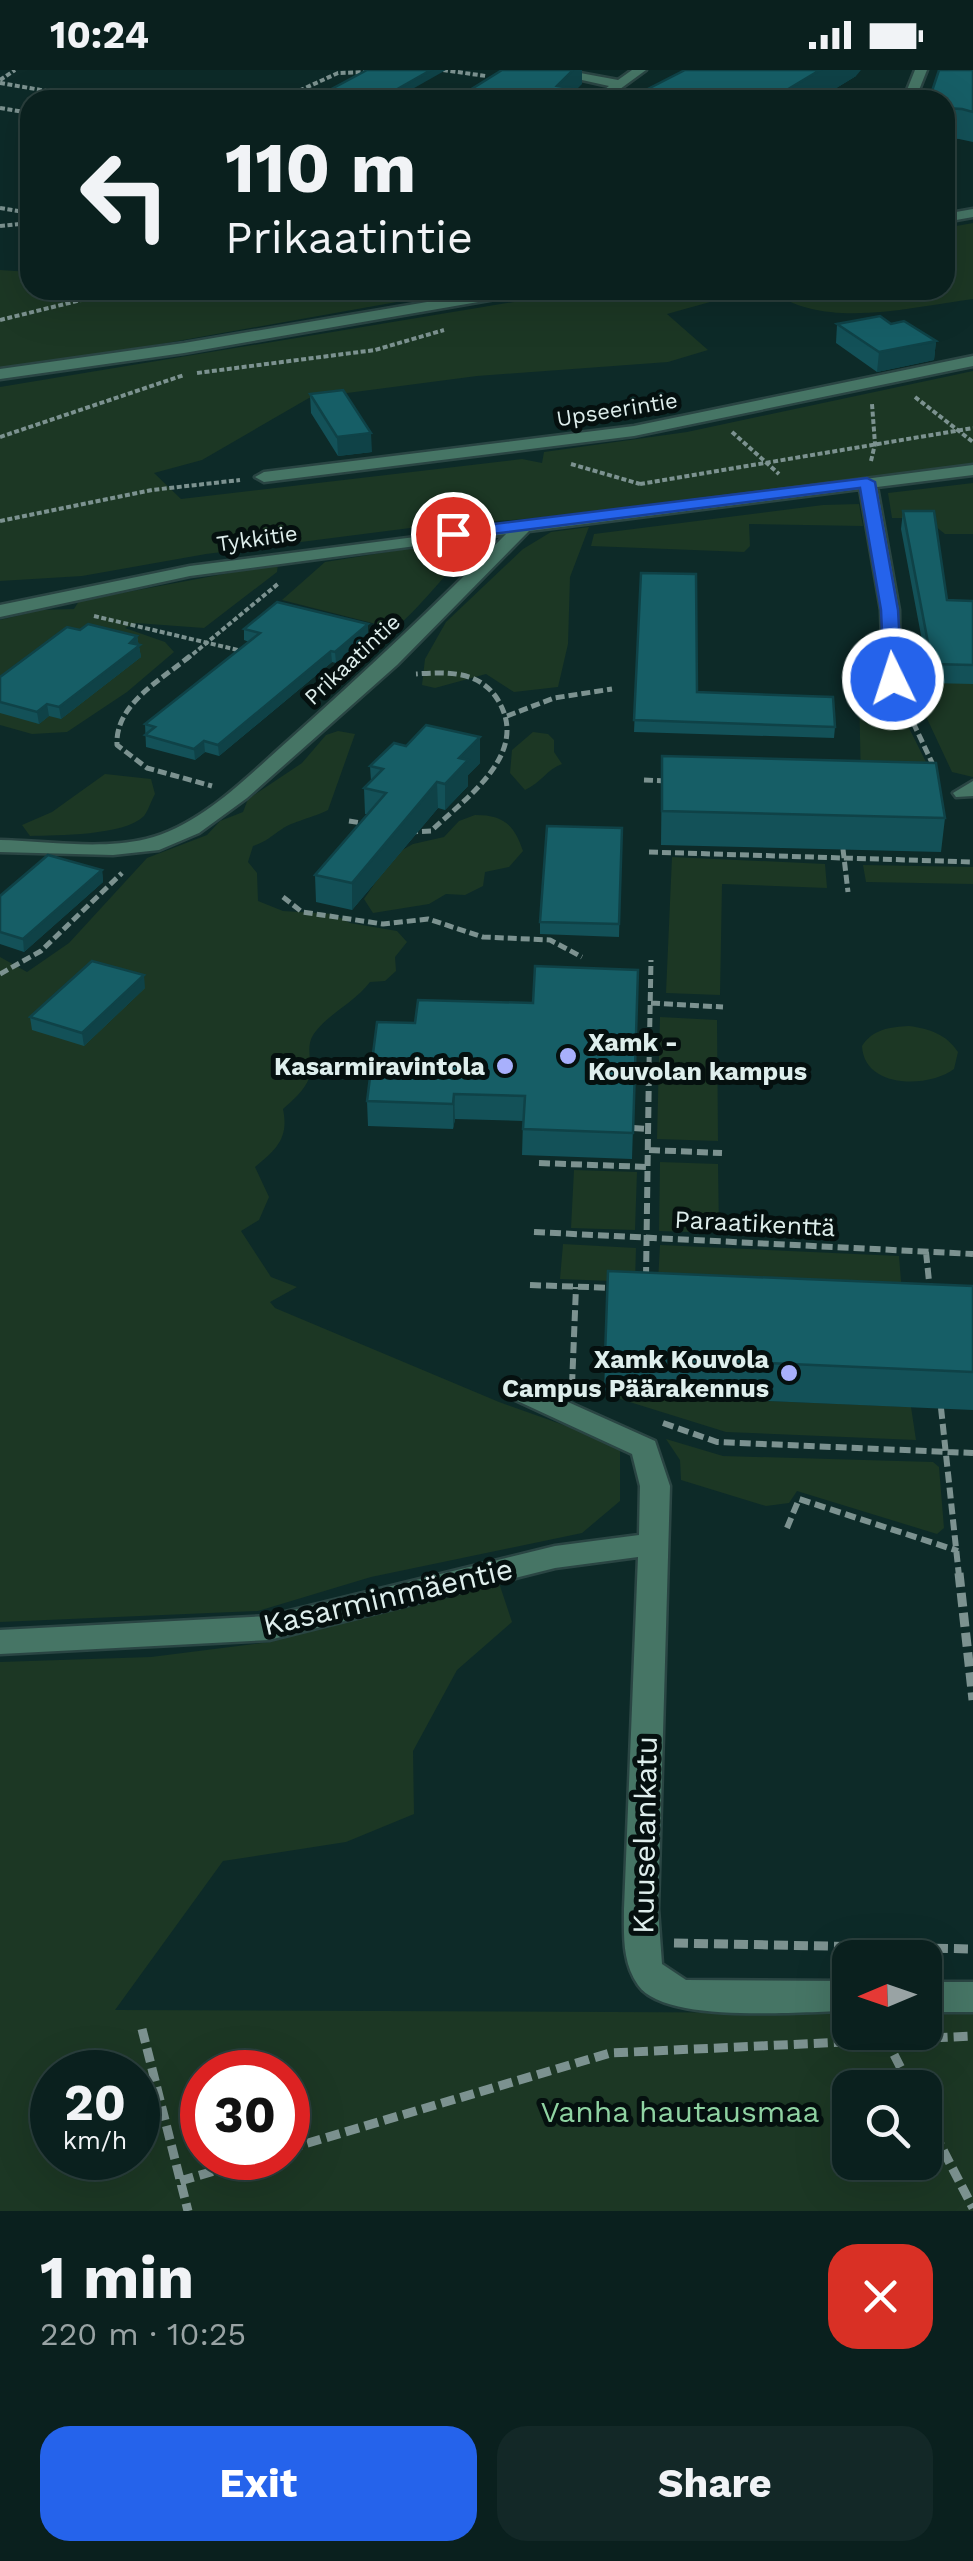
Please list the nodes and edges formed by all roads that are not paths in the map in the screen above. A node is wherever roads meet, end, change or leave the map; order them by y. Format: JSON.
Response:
{"nodes":[{"id":1,"x":543,"y":70,"type":"edge"},
{"id":2,"x":640,"y":70,"type":"edge"},
{"id":3,"x":622,"y":84,"type":"junction"},
{"id":4,"x":613,"y":90,"type":"edge"},
{"id":5,"x":464,"y":300,"type":"edge"},
{"id":6,"x":973,"y":361,"type":"edge"},
{"id":7,"x":0,"y":374,"type":"edge"},
{"id":8,"x":973,"y":470,"type":"edge"},
{"id":9,"x":264,"y":477,"type":"road end"},
{"id":10,"x":867,"y":482,"type":"junction"},
{"id":11,"x":524,"y":526,"type":"junction"},
{"id":12,"x":0,"y":611,"type":"edge"},
{"id":13,"x":893,"y":679,"type":"road end"},
{"id":14,"x":0,"y":846,"type":"edge"},
{"id":15,"x":522,"y":1391,"type":"dead end"},
{"id":16,"x":654,"y":1546,"type":"junction"},
{"id":17,"x":0,"y":1642,"type":"edge"},
{"id":18,"x":832,"y":1996,"type":"edge"},
{"id":19,"x":942,"y":1997,"type":"edge"},
{"id":20,"x":973,"y":1997,"type":"edge"}],
"edges":[{"from":1,"to":3,"type":"street"},
{"from":2,"to":3,"type":"street"},
{"from":3,"to":4,"type":"street"},
{"from":5,"to":7,"type":"street"},
{"from":6,"to":9,"type":"street","name":"Upseerintie"},
{"from":8,"to":10,"type":"street"},
{"from":10,"to":11,"type":"street"},
{"from":10,"to":13,"type":"street"},
{"from":11,"to":12,"type":"street","name":"Tykkitie"},
{"from":11,"to":14,"type":"street","name":"Prikaatintie"},
{"from":15,"to":16,"type":"street","name":"Kuuselankatu"},
{"from":16,"to":17,"type":"street","name":"Kasarminmäentie"},
{"from":16,"to":18,"type":"street","name":"Kuuselankatu"},
{"from":19,"to":20,"type":"street"}]}
